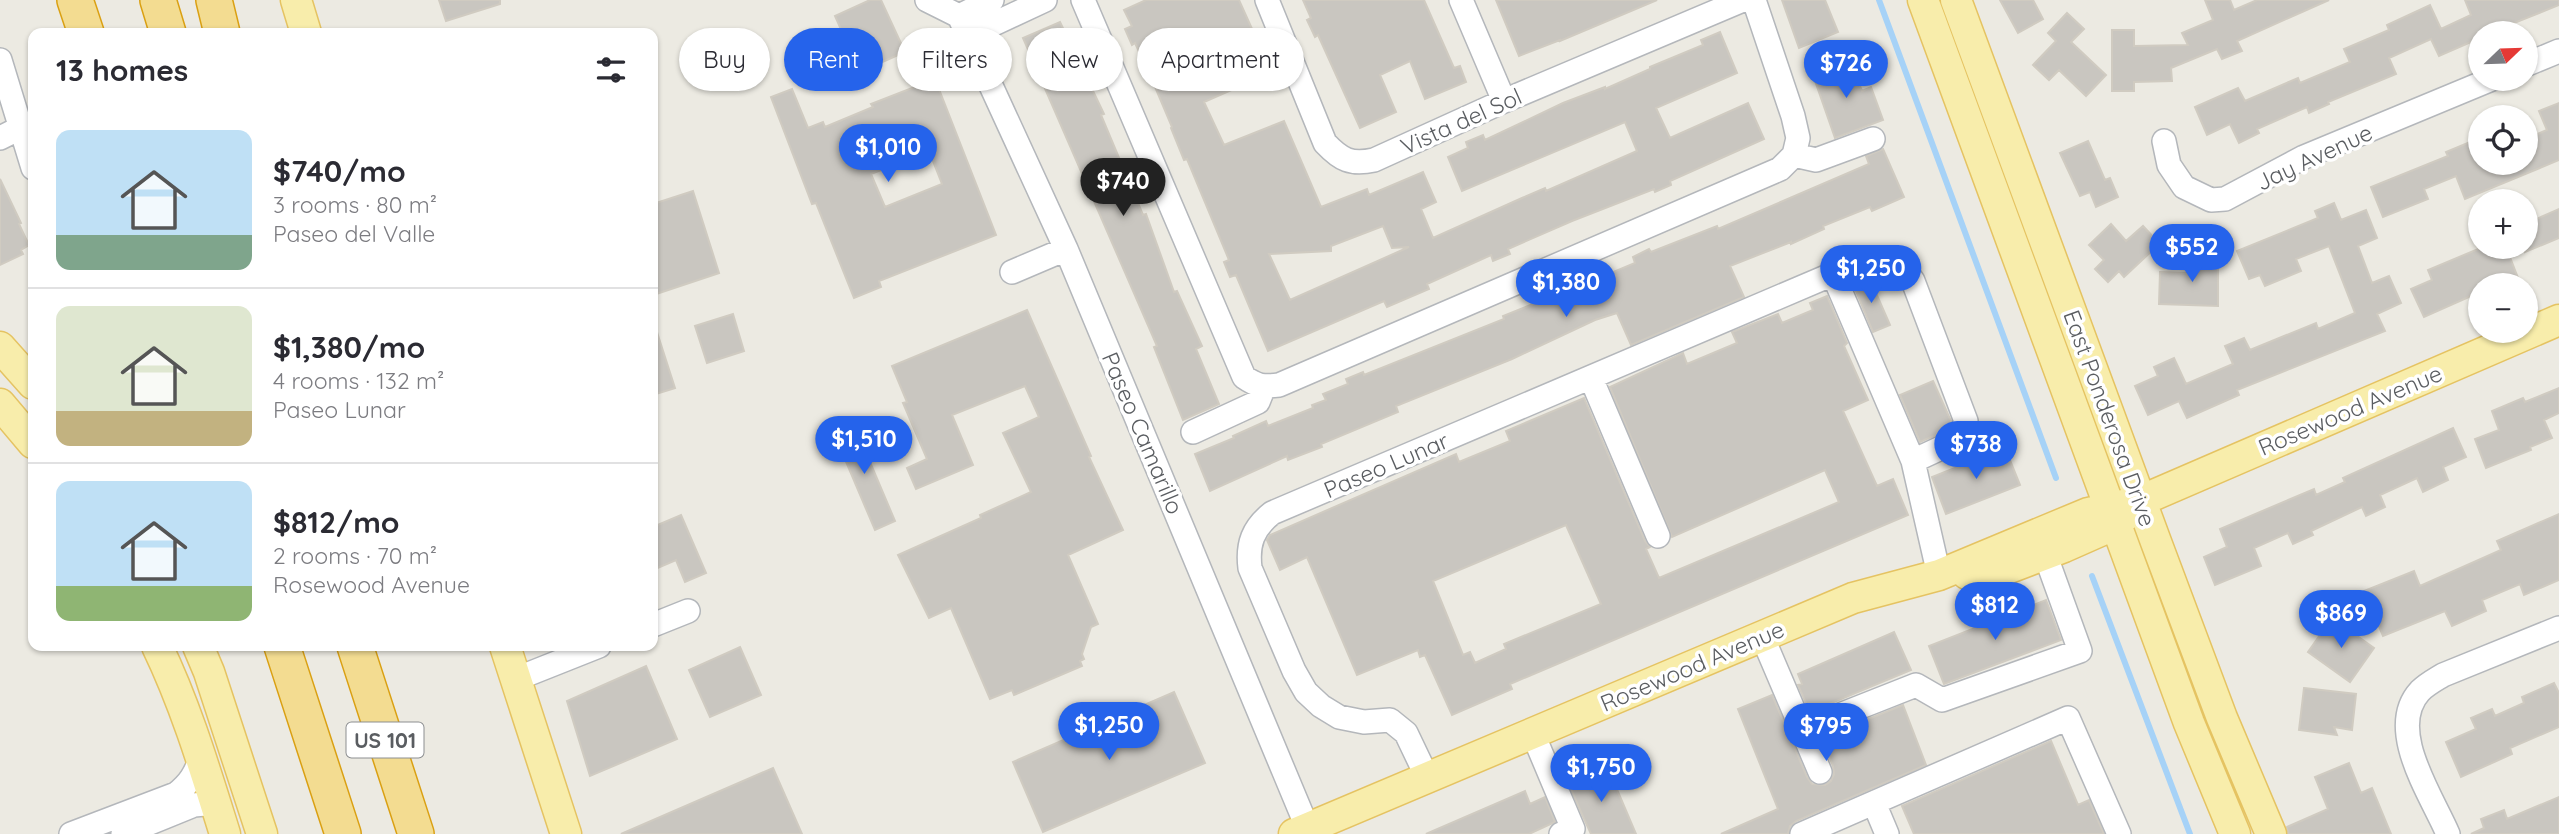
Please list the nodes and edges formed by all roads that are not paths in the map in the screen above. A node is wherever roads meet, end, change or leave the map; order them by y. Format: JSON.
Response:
{"nodes":[{"id":1,"x":75,"y":0,"type":"edge"},
{"id":2,"x":158,"y":0,"type":"edge"},
{"id":3,"x":214,"y":0,"type":"edge"},
{"id":4,"x":296,"y":0,"type":"edge"},
{"id":5,"x":927,"y":0,"type":"edge"},
{"id":6,"x":992,"y":0,"type":"edge"},
{"id":7,"x":1045,"y":0,"type":"edge"},
{"id":8,"x":1083,"y":0,"type":"edge"},
{"id":9,"x":1267,"y":0,"type":"edge"},
{"id":10,"x":1461,"y":0,"type":"edge"},
{"id":11,"x":1744,"y":0,"type":"edge"},
{"id":12,"x":1754,"y":0,"type":"edge"},
{"id":13,"x":1923,"y":0,"type":"edge"},
{"id":14,"x":1956,"y":0,"type":"edge"},
{"id":15,"x":963,"y":26,"type":"junction"},
{"id":16,"x":84,"y":28,"type":"edge"},
{"id":17,"x":166,"y":28,"type":"edge"},
{"id":18,"x":221,"y":28,"type":"edge"},
{"id":19,"x":304,"y":28,"type":"edge"},
{"id":20,"x":2559,"y":51,"type":"edge"},
{"id":21,"x":0,"y":60,"type":"edge"},
{"id":22,"x":2538,"y":60,"type":"edge"},
{"id":23,"x":2468,"y":89,"type":"edge"},
{"id":24,"x":1504,"y":101,"type":"junction"},
{"id":25,"x":10,"y":133,"type":"edge"},
{"id":26,"x":1873,"y":139,"type":"dead end"},
{"id":27,"x":2164,"y":141,"type":"dead end"},
{"id":28,"x":1794,"y":155,"type":"junction"},
{"id":29,"x":28,"y":160,"type":"edge"},
{"id":30,"x":1066,"y":249,"type":"junction"},
{"id":31,"x":1012,"y":272,"type":"dead end"},
{"id":32,"x":1833,"y":274,"type":"junction"},
{"id":33,"x":2559,"y":320,"type":"edge"},
{"id":34,"x":0,"y":347,"type":"edge"},
{"id":35,"x":28,"y":378,"type":"edge"},
{"id":36,"x":1591,"y":378,"type":"junction"},
{"id":37,"x":1264,"y":387,"type":"junction"},
{"id":38,"x":0,"y":404,"type":"edge"},
{"id":39,"x":1193,"y":432,"type":"dead end"},
{"id":40,"x":28,"y":437,"type":"edge"},
{"id":41,"x":1913,"y":461,"type":"junction"},
{"id":42,"x":2140,"y":501,"type":"junction"},
{"id":43,"x":2113,"y":516,"type":"junction"},
{"id":44,"x":1658,"y":536,"type":"dead end"},
{"id":45,"x":2045,"y":554,"type":"junction"},
{"id":46,"x":1939,"y":575,"type":"junction"},
{"id":47,"x":688,"y":611,"type":"dead end"},
{"id":48,"x":658,"y":623,"type":"edge"},
{"id":49,"x":2559,"y":628,"type":"edge"},
{"id":50,"x":1762,"y":636,"type":"junction"},
{"id":51,"x":160,"y":651,"type":"edge"},
{"id":52,"x":200,"y":651,"type":"edge"},
{"id":53,"x":284,"y":651,"type":"edge"},
{"id":54,"x":357,"y":651,"type":"edge"},
{"id":55,"x":507,"y":651,"type":"edge"},
{"id":56,"x":586,"y":651,"type":"edge"},
{"id":57,"x":516,"y":679,"type":"junction"},
{"id":58,"x":1802,"y":730,"type":"junction"},
{"id":59,"x":1533,"y":734,"type":"junction"},
{"id":60,"x":201,"y":758,"type":"junction"},
{"id":61,"x":1820,"y":772,"type":"dead end"},
{"id":62,"x":1427,"y":776,"type":"junction"},
{"id":63,"x":1874,"y":803,"type":"junction"},
{"id":64,"x":216,"y":806,"type":"junction"},
{"id":65,"x":1304,"y":832,"type":"edge"},
{"id":66,"x":1570,"y":832,"type":"edge"},
{"id":67,"x":71,"y":834,"type":"edge"},
{"id":68,"x":123,"y":834,"type":"edge"},
{"id":69,"x":225,"y":834,"type":"edge"},
{"id":70,"x":261,"y":834,"type":"edge"},
{"id":71,"x":343,"y":834,"type":"edge"},
{"id":72,"x":415,"y":834,"type":"edge"},
{"id":73,"x":566,"y":834,"type":"edge"},
{"id":74,"x":1802,"y":834,"type":"edge"},
{"id":75,"x":1887,"y":834,"type":"edge"},
{"id":76,"x":2119,"y":834,"type":"edge"},
{"id":77,"x":2235,"y":834,"type":"edge"},
{"id":78,"x":2271,"y":834,"type":"edge"},
{"id":79,"x":2448,"y":834,"type":"edge"}],
"edges":[{"from":1,"to":16,"type":"highway"},
{"from":2,"to":17,"type":"highway"},
{"from":3,"to":18,"type":"highway"},
{"from":4,"to":19,"type":"main road"},
{"from":5,"to":15,"type":"street"},
{"from":6,"to":15,"type":"street"},
{"from":7,"to":15,"type":"street"},
{"from":8,"to":37,"type":"street"},
{"from":9,"to":24,"type":"street","name":"Vista del Sol"},
{"from":10,"to":24,"type":"street"},
{"from":11,"to":24,"type":"street","name":"Vista del Sol"},
{"from":12,"to":28,"type":"street"},
{"from":13,"to":43,"type":"main road","name":"East Ponderosa Drive"},
{"from":14,"to":42,"type":"main road","name":"East Ponderosa Drive"},
{"from":15,"to":30,"type":"street","name":"Paseo Camarillo"},
{"from":20,"to":22,"type":"street"},
{"from":21,"to":25,"type":"street"},
{"from":23,"to":27,"type":"street","name":"Jay Avenue"},
{"from":25,"to":29,"type":"street"},
{"from":26,"to":28,"type":"street"},
{"from":28,"to":37,"type":"street"},
{"from":30,"to":31,"type":"street"},
{"from":30,"to":65,"type":"street","name":"Paseo Camarillo"},
{"from":32,"to":36,"type":"street","name":"Paseo Lunar"},
{"from":32,"to":41,"type":"street"},
{"from":32,"to":41,"type":"street","name":"Paseo Lunar"},
{"from":33,"to":42,"type":"main road","name":"Rosewood Avenue"},
{"from":34,"to":35,"type":"main road"},
{"from":36,"to":44,"type":"street"},
{"from":36,"to":62,"type":"street","name":"Paseo Lunar"},
{"from":37,"to":39,"type":"street"},
{"from":38,"to":40,"type":"main road"},
{"from":41,"to":46,"type":"street"},
{"from":42,"to":43,"type":"main road","name":"Rosewood Avenue"},
{"from":42,"to":78,"type":"main road","name":"East Ponderosa Drive"},
{"from":43,"to":45,"type":"main road","name":"Rosewood Avenue"},
{"from":43,"to":46,"type":"main road","name":"Rosewood Avenue"},
{"from":43,"to":77,"type":"main road","name":"East Ponderosa Drive"},
{"from":45,"to":46,"type":"main road","name":"Rosewood Avenue"},
{"from":45,"to":58,"type":"street"},
{"from":46,"to":50,"type":"main road","name":"Rosewood Avenue"},
{"from":47,"to":48,"type":"street"},
{"from":49,"to":79,"type":"street"},
{"from":50,"to":58,"type":"street"},
{"from":50,"to":59,"type":"main road","name":"Rosewood Avenue"},
{"from":51,"to":60,"type":"main road"},
{"from":52,"to":70,"type":"main road"},
{"from":53,"to":71,"type":"highway","number":"US 101"},
{"from":54,"to":72,"type":"highway","number":"US 101"},
{"from":55,"to":57,"type":"main road"},
{"from":56,"to":57,"type":"street"},
{"from":57,"to":73,"type":"main road"},
{"from":58,"to":61,"type":"street"},
{"from":59,"to":62,"type":"main road","name":"Rosewood Avenue"},
{"from":59,"to":66,"type":"street"},
{"from":60,"to":64,"type":"main road"},
{"from":60,"to":67,"type":"street"},
{"from":62,"to":65,"type":"main road","name":"Rosewood Avenue"},
{"from":63,"to":74,"type":"street"},
{"from":63,"to":75,"type":"street"},
{"from":63,"to":76,"type":"street"},
{"from":64,"to":68,"type":"street"},
{"from":64,"to":69,"type":"main road"}]}
